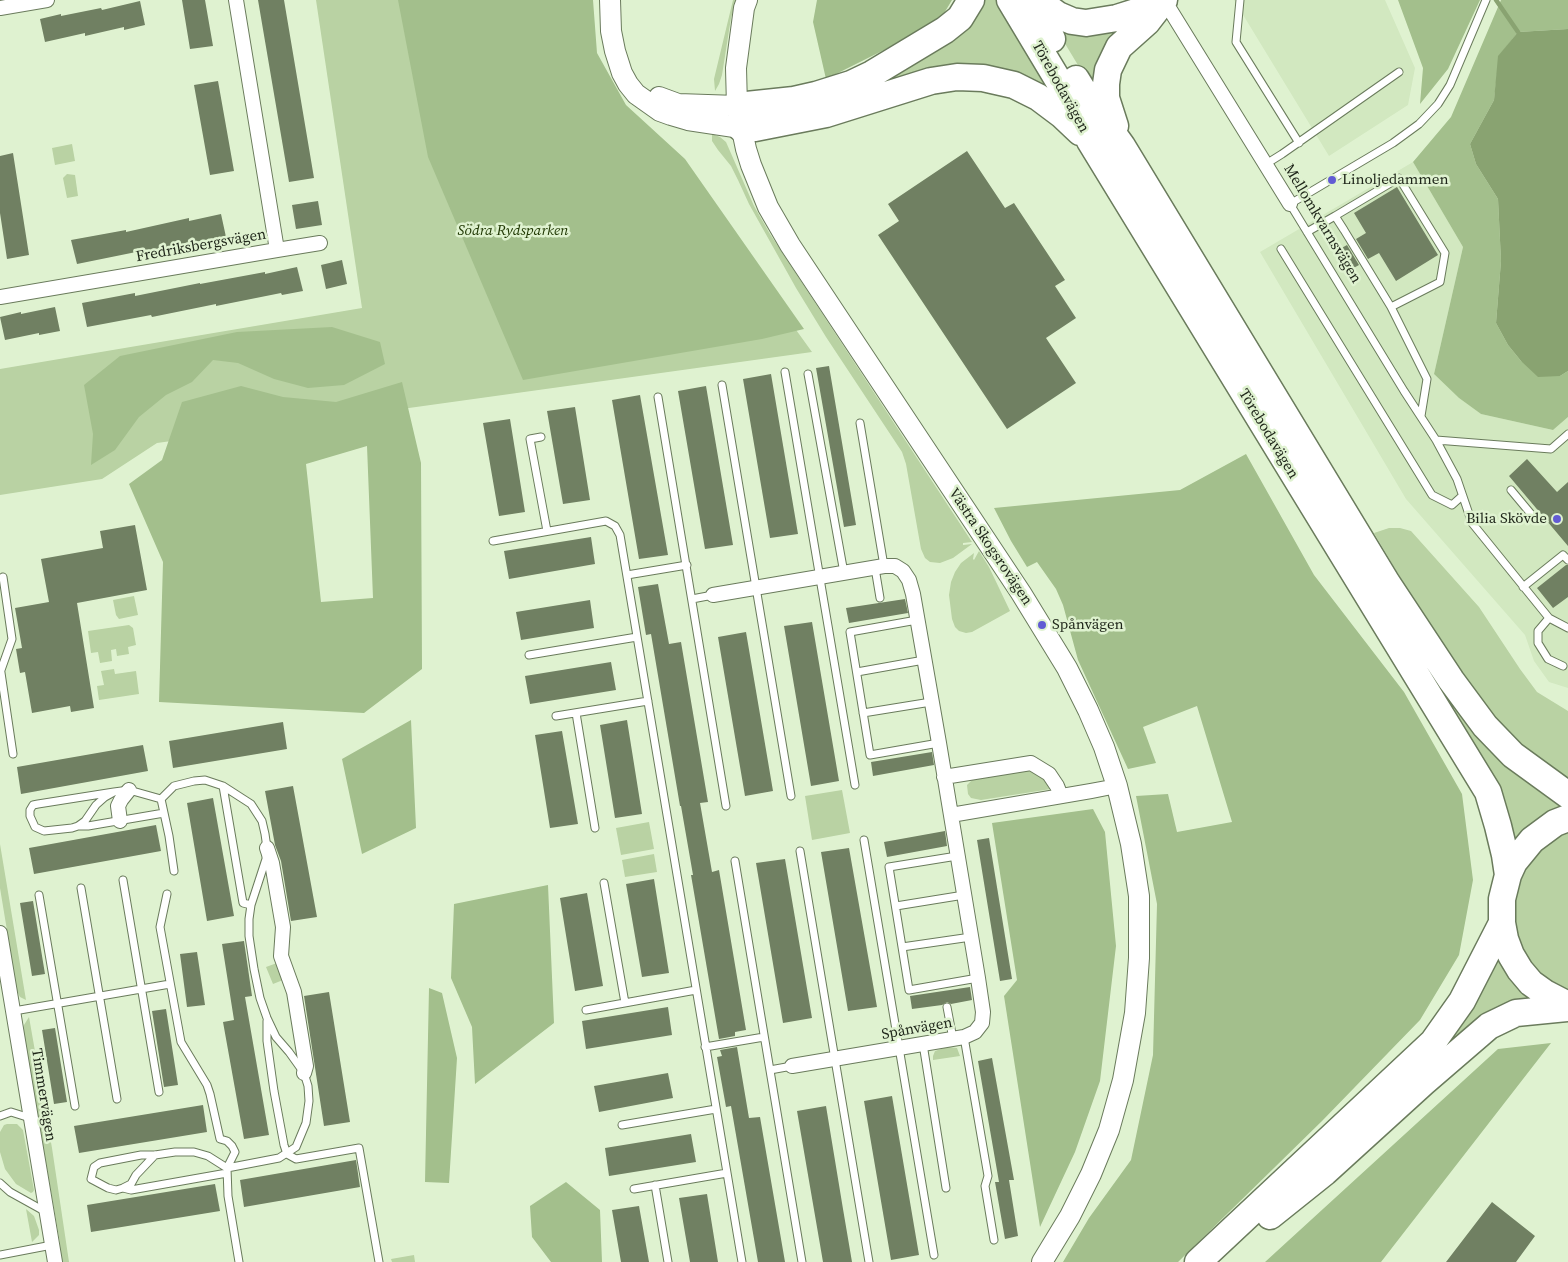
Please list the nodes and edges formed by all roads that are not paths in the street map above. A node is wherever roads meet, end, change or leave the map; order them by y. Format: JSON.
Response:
{"nodes":[{"id":1,"x":48,"y":0,"type":"edge"},
{"id":2,"x":236,"y":0,"type":"edge"},
{"id":3,"x":610,"y":0,"type":"edge"},
{"id":4,"x":747,"y":0,"type":"edge"},
{"id":5,"x":971,"y":0,"type":"edge"},
{"id":6,"x":1010,"y":0,"type":"edge"},
{"id":7,"x":1032,"y":0,"type":"edge"},
{"id":8,"x":1038,"y":0,"type":"edge"},
{"id":9,"x":1164,"y":0,"type":"edge"},
{"id":10,"x":1240,"y":0,"type":"edge"},
{"id":11,"x":1486,"y":0,"type":"edge"},
{"id":12,"x":0,"y":8,"type":"edge"},
{"id":13,"x":1400,"y":72,"type":"dead end"},
{"id":14,"x":739,"y":117,"type":"junction"},
{"id":15,"x":1090,"y":141,"type":"junction"},
{"id":16,"x":1298,"y":143,"type":"junction"},
{"id":17,"x":1122,"y":146,"type":"junction"},
{"id":18,"x":1266,"y":164,"type":"junction"},
{"id":19,"x":1290,"y":204,"type":"junction"},
{"id":20,"x":1335,"y":216,"type":"junction"},
{"id":21,"x":1307,"y":232,"type":"junction"},
{"id":22,"x":320,"y":243,"type":"dead end"},
{"id":23,"x":1281,"y":249,"type":"dead end"},
{"id":24,"x":277,"y":250,"type":"junction"},
{"id":25,"x":0,"y":297,"type":"edge"},
{"id":26,"x":1391,"y":307,"type":"junction"},
{"id":27,"x":785,"y":372,"type":"dead end"},
{"id":28,"x":808,"y":374,"type":"dead end"},
{"id":29,"x":722,"y":385,"type":"dead end"},
{"id":30,"x":658,"y":397,"type":"dead end"},
{"id":31,"x":1420,"y":416,"type":"junction"},
{"id":32,"x":860,"y":423,"type":"dead end"},
{"id":33,"x":1568,"y":434,"type":"edge"},
{"id":34,"x":541,"y":437,"type":"dead end"},
{"id":35,"x":1436,"y":440,"type":"junction"},
{"id":36,"x":1511,"y":490,"type":"dead end"},
{"id":37,"x":1462,"y":496,"type":"junction"},
{"id":38,"x":1536,"y":520,"type":"dead end"},
{"id":39,"x":546,"y":532,"type":"junction"},
{"id":40,"x":492,"y":541,"type":"dead end"},
{"id":41,"x":1568,"y":560,"type":"edge"},
{"id":42,"x":686,"y":565,"type":"junction"},
{"id":43,"x":879,"y":567,"type":"junction"},
{"id":44,"x":844,"y":573,"type":"junction"},
{"id":45,"x":627,"y":575,"type":"junction"},
{"id":46,"x":3,"y":577,"type":"dead end"},
{"id":47,"x":820,"y":577,"type":"junction"},
{"id":48,"x":1524,"y":587,"type":"junction"},
{"id":49,"x":756,"y":588,"type":"junction"},
{"id":50,"x":713,"y":595,"type":"joint"},
{"id":51,"x":880,"y":598,"type":"dead end"},
{"id":52,"x":692,"y":599,"type":"junction"},
{"id":53,"x":1549,"y":618,"type":"junction"},
{"id":54,"x":917,"y":620,"type":"junction"},
{"id":55,"x":1568,"y":628,"type":"edge"},
{"id":56,"x":638,"y":637,"type":"junction"},
{"id":57,"x":529,"y":654,"type":"dead end"},
{"id":58,"x":924,"y":660,"type":"junction"},
{"id":59,"x":0,"y":666,"type":"edge"},
{"id":60,"x":1563,"y":666,"type":"dead end"},
{"id":61,"x":1,"y":670,"type":"edge"},
{"id":62,"x":856,"y":672,"type":"junction"},
{"id":63,"x":2,"y":688,"type":"edge"},
{"id":64,"x":648,"y":701,"type":"junction"},
{"id":65,"x":932,"y":702,"type":"junction"},
{"id":66,"x":576,"y":713,"type":"junction"},
{"id":67,"x":863,"y":713,"type":"junction"},
{"id":68,"x":556,"y":716,"type":"dead end"},
{"id":69,"x":939,"y":743,"type":"junction"},
{"id":70,"x":14,"y":754,"type":"dead end"},
{"id":71,"x":944,"y":777,"type":"junction"},
{"id":72,"x":855,"y":785,"type":"dead end"},
{"id":73,"x":223,"y":786,"type":"junction"},
{"id":74,"x":1117,"y":786,"type":"junction"},
{"id":75,"x":129,"y":790,"type":"junction"},
{"id":76,"x":114,"y":792,"type":"junction"},
{"id":77,"x":1568,"y":795,"type":"edge"},
{"id":78,"x":791,"y":796,"type":"dead end"},
{"id":79,"x":1061,"y":796,"type":"junction"},
{"id":80,"x":161,"y":798,"type":"junction"},
{"id":81,"x":726,"y":806,"type":"dead end"},
{"id":82,"x":164,"y":813,"type":"junction"},
{"id":83,"x":951,"y":815,"type":"junction"},
{"id":84,"x":1568,"y":818,"type":"edge"},
{"id":85,"x":120,"y":821,"type":"junction"},
{"id":86,"x":78,"y":826,"type":"junction"},
{"id":87,"x":595,"y":828,"type":"dead end"},
{"id":88,"x":864,"y":840,"type":"dead end"},
{"id":89,"x":267,"y":848,"type":"junction"},
{"id":90,"x":800,"y":851,"type":"dead end"},
{"id":91,"x":957,"y":856,"type":"junction"},
{"id":92,"x":735,"y":861,"type":"dead end"},
{"id":93,"x":174,"y":871,"type":"dead end"},
{"id":94,"x":1508,"y":875,"type":"junction"},
{"id":95,"x":123,"y":880,"type":"dead end"},
{"id":96,"x":604,"y":884,"type":"dead end"},
{"id":97,"x":81,"y":888,"type":"dead end"},
{"id":98,"x":167,"y":894,"type":"dead end"},
{"id":99,"x":39,"y":895,"type":"dead end"},
{"id":100,"x":964,"y":895,"type":"junction"},
{"id":101,"x":251,"y":905,"type":"junction"},
{"id":102,"x":896,"y":906,"type":"junction"},
{"id":103,"x":1502,"y":923,"type":"junction"},
{"id":104,"x":971,"y":937,"type":"junction"},
{"id":105,"x":1,"y":941,"type":"edge"},
{"id":106,"x":902,"y":947,"type":"junction"},
{"id":107,"x":978,"y":978,"type":"junction"},
{"id":108,"x":170,"y":984,"type":"junction"},
{"id":109,"x":142,"y":989,"type":"junction"},
{"id":110,"x":696,"y":990,"type":"junction"},
{"id":111,"x":100,"y":996,"type":"junction"},
{"id":112,"x":625,"y":1003,"type":"junction"},
{"id":113,"x":58,"y":1004,"type":"junction"},
{"id":114,"x":948,"y":1006,"type":"dead end"},
{"id":115,"x":1568,"y":1006,"type":"edge"},
{"id":116,"x":586,"y":1010,"type":"dead end"},
{"id":117,"x":14,"y":1011,"type":"junction"},
{"id":118,"x":267,"y":1018,"type":"junction"},
{"id":119,"x":764,"y":1037,"type":"junction"},
{"id":120,"x":959,"y":1038,"type":"junction"},
{"id":121,"x":923,"y":1044,"type":"junction"},
{"id":122,"x":705,"y":1047,"type":"junction"},
{"id":123,"x":899,"y":1048,"type":"junction"},
{"id":124,"x":835,"y":1059,"type":"junction"},
{"id":125,"x":792,"y":1066,"type":"joint"},
{"id":126,"x":770,"y":1070,"type":"junction"},
{"id":127,"x":304,"y":1073,"type":"junction"},
{"id":128,"x":159,"y":1092,"type":"dead end"},
{"id":129,"x":117,"y":1099,"type":"dead end"},
{"id":130,"x":75,"y":1106,"type":"dead end"},
{"id":131,"x":716,"y":1109,"type":"junction"},
{"id":132,"x":1,"y":1115,"type":"edge"},
{"id":133,"x":30,"y":1118,"type":"junction"},
{"id":134,"x":622,"y":1124,"type":"dead end"},
{"id":135,"x":287,"y":1154,"type":"junction"},
{"id":136,"x":155,"y":1155,"type":"junction"},
{"id":137,"x":227,"y":1170,"type":"junction"},
{"id":138,"x":727,"y":1173,"type":"junction"},
{"id":139,"x":0,"y":1183,"type":"edge"},
{"id":140,"x":655,"y":1185,"type":"junction"},
{"id":141,"x":123,"y":1188,"type":"junction"},
{"id":142,"x":946,"y":1188,"type":"dead end"},
{"id":143,"x":634,"y":1189,"type":"dead end"},
{"id":144,"x":46,"y":1212,"type":"junction"},
{"id":145,"x":994,"y":1240,"type":"dead end"},
{"id":146,"x":52,"y":1245,"type":"junction"},
{"id":147,"x":0,"y":1255,"type":"edge"},
{"id":148,"x":934,"y":1255,"type":"dead end"},
{"id":149,"x":55,"y":1262,"type":"edge"},
{"id":150,"x":239,"y":1262,"type":"edge"},
{"id":151,"x":379,"y":1262,"type":"edge"},
{"id":152,"x":668,"y":1262,"type":"edge"},
{"id":153,"x":742,"y":1262,"type":"edge"},
{"id":154,"x":802,"y":1262,"type":"edge"},
{"id":155,"x":869,"y":1262,"type":"edge"},
{"id":156,"x":1042,"y":1262,"type":"edge"},
{"id":157,"x":1198,"y":1262,"type":"edge"},
{"id":158,"x":1220,"y":1262,"type":"edge"}],
"edges":[{"from":1,"to":12,"type":"street"},
{"from":2,"to":24,"type":"street","name":"Fredriksbergsvägen"},
{"from":3,"to":14,"type":"street"},
{"from":4,"to":14,"type":"street","name":"Västra Skogsrovägen"},
{"from":5,"to":14,"type":"highway"},
{"from":6,"to":15,"type":"highway","name":"Törebodavägen"},
{"from":7,"to":17,"type":"highway","name":"Törebodavägen"},
{"from":8,"to":9,"type":"highway"},
{"from":9,"to":17,"type":"highway"},
{"from":9,"to":18,"type":"street","name":"Mellomkvarnsvägen"},
{"from":10,"to":16,"type":"lane"},
{"from":11,"to":19,"type":"lane"},
{"from":13,"to":16,"type":"lane"},
{"from":14,"to":15,"type":"highway"},
{"from":14,"to":74,"type":"street","name":"Västra Skogsrovägen"},
{"from":15,"to":94,"type":"highway","name":"Törebodavägen"},
{"from":16,"to":18,"type":"lane"},
{"from":17,"to":77,"type":"highway","name":"Törebodavägen"},
{"from":18,"to":19,"type":"street","name":"Mellomkvarnsvägen"},
{"from":19,"to":21,"type":"lane","name":"Mellomkvarnsvägen"},
{"from":20,"to":21,"type":"lane"},
{"from":20,"to":26,"type":"lane"},
{"from":20,"to":26,"type":"lane"},
{"from":21,"to":31,"type":"lane","name":"Mellomkvarnsvägen"},
{"from":22,"to":24,"type":"street"},
{"from":23,"to":37,"type":"lane"},
{"from":24,"to":25,"type":"street","name":"Fredriksbergsvägen"},
{"from":26,"to":31,"type":"lane"},
{"from":27,"to":47,"type":"lane"},
{"from":28,"to":44,"type":"lane"},
{"from":29,"to":49,"type":"lane"},
{"from":30,"to":42,"type":"lane"},
{"from":31,"to":35,"type":"lane","name":"Mellomkvarnsvägen"},
{"from":32,"to":43,"type":"lane"},
{"from":33,"to":35,"type":"lane"},
{"from":34,"to":39,"type":"lane"},
{"from":35,"to":37,"type":"lane","name":"Mellomkvarnsvägen"},
{"from":36,"to":38,"type":"lane"},
{"from":37,"to":48,"type":"lane","name":"Mellomkvarnsvägen"},
{"from":39,"to":40,"type":"lane"},
{"from":39,"to":45,"type":"lane"},
{"from":41,"to":48,"type":"lane"},
{"from":42,"to":45,"type":"lane"},
{"from":42,"to":52,"type":"lane"},
{"from":43,"to":44,"type":"street"},
{"from":43,"to":51,"type":"lane"},
{"from":43,"to":54,"type":"street","name":"Spånvägen"},
{"from":44,"to":47,"type":"street"},
{"from":45,"to":56,"type":"lane"},
{"from":46,"to":61,"type":"lane"},
{"from":47,"to":49,"type":"street"},
{"from":47,"to":72,"type":"lane"},
{"from":48,"to":53,"type":"lane","name":"Mellomkvarnsvägen"},
{"from":49,"to":50,"type":"street"},
{"from":49,"to":78,"type":"lane"},
{"from":50,"to":52,"type":"lane"},
{"from":52,"to":81,"type":"lane"},
{"from":53,"to":55,"type":"lane"},
{"from":53,"to":60,"type":"lane"},
{"from":54,"to":58,"type":"street","name":"Spånvägen"},
{"from":54,"to":62,"type":"lane"},
{"from":56,"to":57,"type":"lane"},
{"from":56,"to":64,"type":"lane"},
{"from":58,"to":62,"type":"lane"},
{"from":58,"to":65,"type":"street","name":"Spånvägen"},
{"from":59,"to":61,"type":"lane"},
{"from":61,"to":63,"type":"lane"},
{"from":62,"to":67,"type":"lane"},
{"from":63,"to":70,"type":"lane"},
{"from":64,"to":66,"type":"lane"},
{"from":64,"to":110,"type":"lane"},
{"from":65,"to":67,"type":"lane"},
{"from":65,"to":69,"type":"street","name":"Spånvägen"},
{"from":66,"to":68,"type":"lane"},
{"from":66,"to":87,"type":"lane"},
{"from":67,"to":69,"type":"lane"},
{"from":69,"to":71,"type":"street","name":"Spånvägen"},
{"from":71,"to":79,"type":"street"},
{"from":71,"to":83,"type":"street","name":"Spånvägen"},
{"from":73,"to":80,"type":"lane"},
{"from":73,"to":89,"type":"lane"},
{"from":73,"to":101,"type":"lane"},
{"from":74,"to":79,"type":"street"},
{"from":74,"to":156,"type":"street","name":"Västra Skogsrovägen"},
{"from":75,"to":76,"type":"lane"},
{"from":75,"to":80,"type":"lane"},
{"from":75,"to":85,"type":"street"},
{"from":76,"to":86,"type":"lane"},
{"from":76,"to":86,"type":"lane"},
{"from":79,"to":83,"type":"street"},
{"from":80,"to":82,"type":"lane"},
{"from":82,"to":85,"type":"lane"},
{"from":82,"to":93,"type":"lane"},
{"from":83,"to":91,"type":"street","name":"Spånvägen"},
{"from":84,"to":94,"type":"highway"},
{"from":85,"to":86,"type":"lane"},
{"from":88,"to":123,"type":"lane"},
{"from":89,"to":101,"type":"lane"},
{"from":89,"to":127,"type":"street"},
{"from":90,"to":124,"type":"lane"},
{"from":91,"to":100,"type":"street","name":"Spånvägen"},
{"from":91,"to":102,"type":"lane"},
{"from":92,"to":119,"type":"lane"},
{"from":94,"to":103,"type":"highway"},
{"from":95,"to":109,"type":"lane"},
{"from":96,"to":112,"type":"lane"},
{"from":97,"to":111,"type":"lane"},
{"from":98,"to":108,"type":"lane"},
{"from":99,"to":113,"type":"lane"},
{"from":100,"to":102,"type":"lane"},
{"from":100,"to":104,"type":"street","name":"Spånvägen"},
{"from":101,"to":118,"type":"lane"},
{"from":102,"to":106,"type":"lane"},
{"from":103,"to":115,"type":"highway"},
{"from":103,"to":157,"type":"highway"},
{"from":104,"to":106,"type":"lane"},
{"from":104,"to":107,"type":"street","name":"Spånvägen"},
{"from":105,"to":117,"type":"street","name":"Timmervägen"},
{"from":106,"to":107,"type":"lane"},
{"from":107,"to":120,"type":"street","name":"Spånvägen"},
{"from":108,"to":109,"type":"lane"},
{"from":108,"to":137,"type":"lane"},
{"from":109,"to":111,"type":"lane"},
{"from":109,"to":128,"type":"lane"},
{"from":110,"to":112,"type":"lane"},
{"from":110,"to":122,"type":"lane"},
{"from":111,"to":113,"type":"lane"},
{"from":111,"to":129,"type":"lane"},
{"from":112,"to":116,"type":"lane"},
{"from":113,"to":117,"type":"lane"},
{"from":113,"to":130,"type":"lane"},
{"from":114,"to":120,"type":"lane"},
{"from":115,"to":158,"type":"highway"},
{"from":117,"to":133,"type":"street","name":"Timmervägen"},
{"from":118,"to":127,"type":"lane"},
{"from":118,"to":135,"type":"lane"},
{"from":119,"to":122,"type":"lane"},
{"from":119,"to":126,"type":"lane"},
{"from":120,"to":121,"type":"street","name":"Spånvägen"},
{"from":120,"to":145,"type":"lane"},
{"from":121,"to":123,"type":"street","name":"Spånvägen"},
{"from":121,"to":142,"type":"lane"},
{"from":122,"to":131,"type":"lane"},
{"from":123,"to":124,"type":"street","name":"Spånvägen"},
{"from":123,"to":148,"type":"lane"},
{"from":124,"to":125,"type":"street","name":"Spånvägen"},
{"from":124,"to":155,"type":"lane"},
{"from":125,"to":126,"type":"lane"},
{"from":126,"to":154,"type":"lane"},
{"from":127,"to":135,"type":"lane"},
{"from":131,"to":134,"type":"lane"},
{"from":131,"to":138,"type":"lane"},
{"from":132,"to":133,"type":"lane"},
{"from":133,"to":144,"type":"street","name":"Timmervägen"},
{"from":135,"to":137,"type":"lane"},
{"from":135,"to":151,"type":"lane"},
{"from":136,"to":137,"type":"lane"},
{"from":136,"to":141,"type":"lane"},
{"from":136,"to":141,"type":"lane"},
{"from":137,"to":141,"type":"lane"},
{"from":137,"to":150,"type":"lane"},
{"from":138,"to":140,"type":"lane"},
{"from":138,"to":153,"type":"lane"},
{"from":139,"to":144,"type":"lane"},
{"from":140,"to":143,"type":"lane"},
{"from":140,"to":152,"type":"lane"},
{"from":144,"to":146,"type":"street","name":"Timmervägen"},
{"from":146,"to":147,"type":"lane"},
{"from":146,"to":149,"type":"street","name":"Timmervägen"}]}
